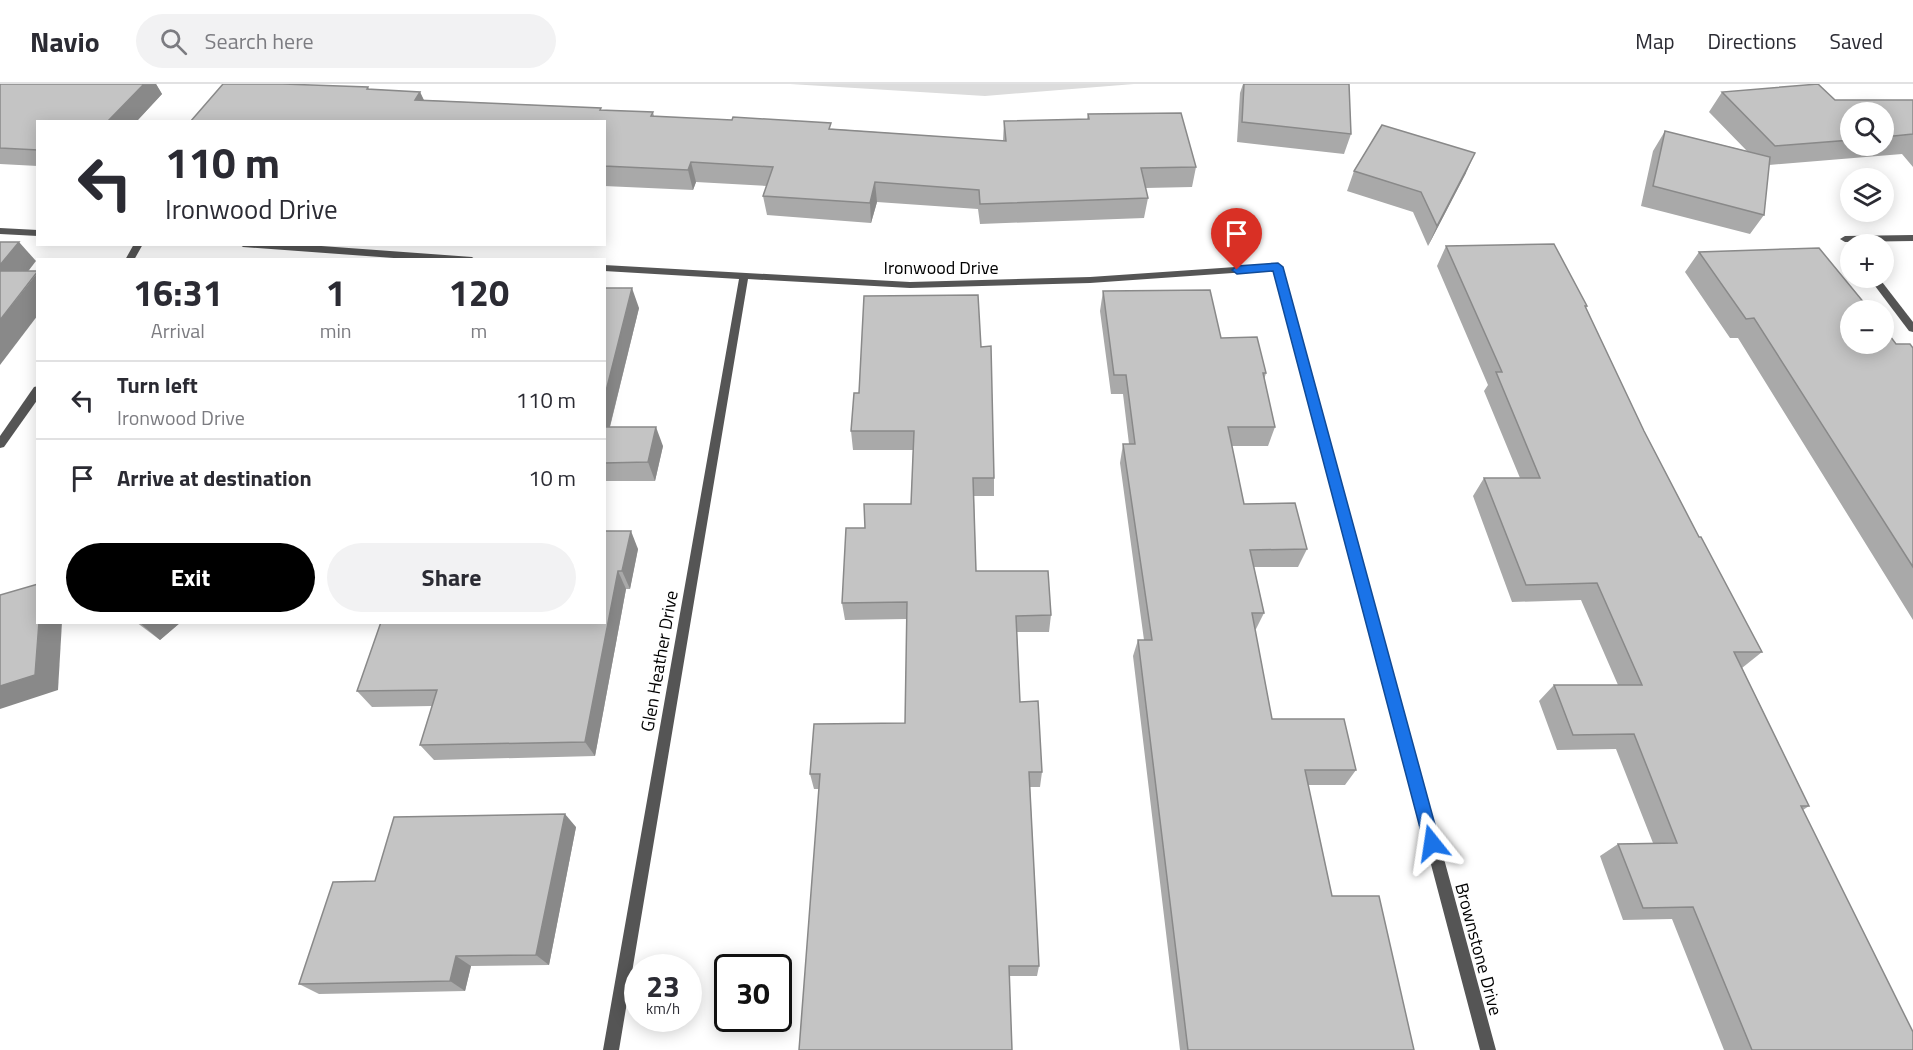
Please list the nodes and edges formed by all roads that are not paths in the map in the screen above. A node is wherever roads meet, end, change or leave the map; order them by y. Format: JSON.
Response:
{"nodes":[{"id":1,"x":0,"y":231,"type":"edge"},
{"id":2,"x":36,"y":233,"type":"edge"},
{"id":3,"x":1913,"y":238,"type":"edge"},
{"id":4,"x":1894,"y":239,"type":"edge"},
{"id":5,"x":272,"y":246,"type":"edge"},
{"id":6,"x":443,"y":258,"type":"edge"},
{"id":7,"x":1278,"y":267,"type":"joint"},
{"id":8,"x":606,"y":268,"type":"edge"},
{"id":9,"x":744,"y":277,"type":"junction"},
{"id":10,"x":1882,"y":288,"type":"edge"},
{"id":11,"x":1913,"y":329,"type":"edge"},
{"id":12,"x":36,"y":393,"type":"edge"},
{"id":13,"x":0,"y":444,"type":"edge"},
{"id":14,"x":611,"y":1050,"type":"edge"},
{"id":15,"x":1488,"y":1050,"type":"edge"}],
"edges":[{"from":1,"to":2,"type":"street"},
{"from":3,"to":4,"type":"street"},
{"from":5,"to":6,"type":"street"},
{"from":7,"to":9,"type":"street","name":"Ironwood Drive"},
{"from":7,"to":15,"type":"street","name":"Brownstone Drive"},
{"from":8,"to":9,"type":"street","name":"Ironwood Drive"},
{"from":9,"to":14,"type":"street","name":"Glen Heather Drive"},
{"from":10,"to":11,"type":"street"},
{"from":12,"to":13,"type":"street"}]}
